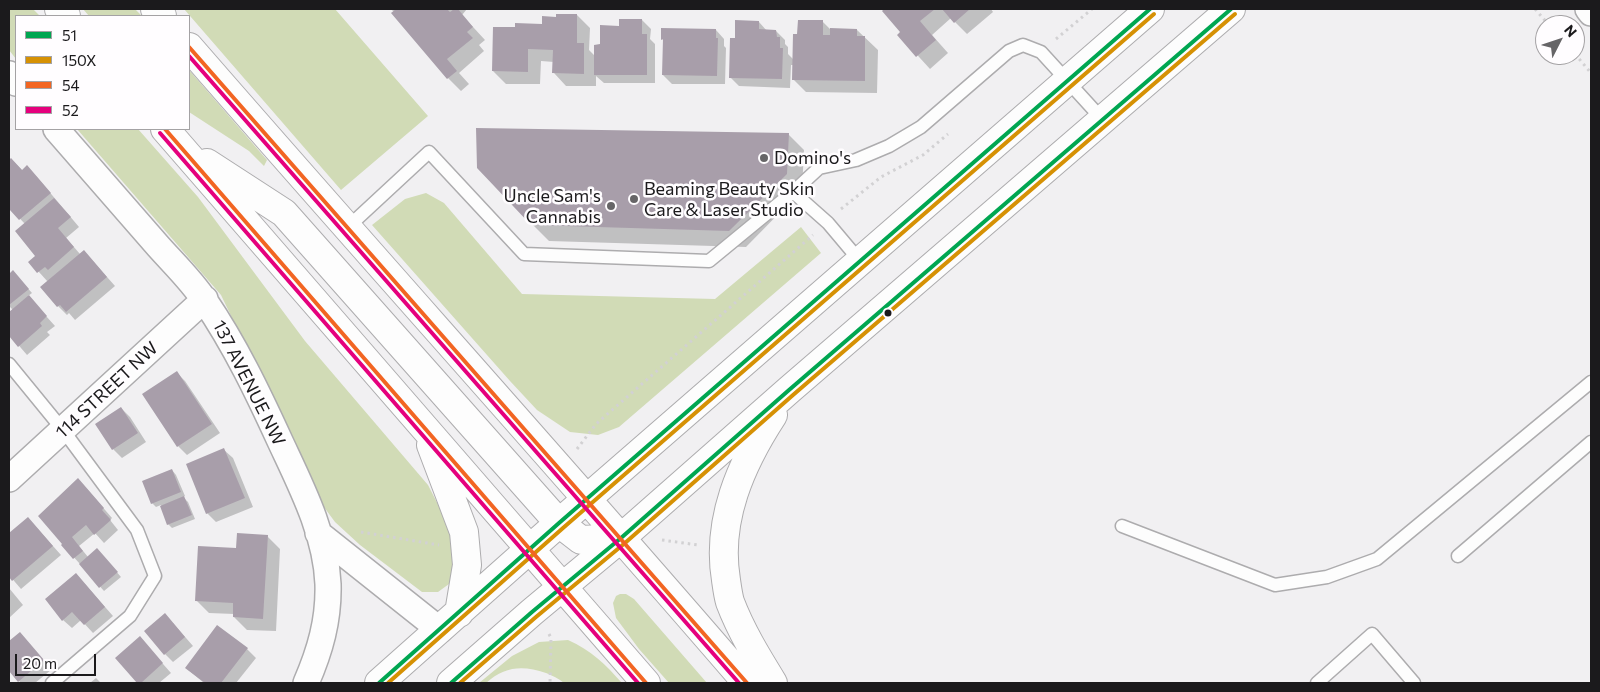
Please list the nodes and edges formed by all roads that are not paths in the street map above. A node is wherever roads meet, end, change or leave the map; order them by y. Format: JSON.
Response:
{"nodes":[{"id":1,"x":1150,"y":9,"type":"edge"},
{"id":2,"x":1231,"y":9,"type":"edge"},
{"id":3,"x":1588,"y":9,"type":"edge"},
{"id":4,"x":1591,"y":13,"type":"edge"},
{"id":5,"x":190,"y":48,"type":"edge"},
{"id":6,"x":1068,"y":80,"type":"junction"},
{"id":7,"x":1103,"y":120,"type":"junction"},
{"id":8,"x":57,"y":130,"type":"edge"},
{"id":9,"x":172,"y":138,"type":"edge"},
{"id":10,"x":793,"y":192,"type":"junction"},
{"id":11,"x":347,"y":228,"type":"junction"},
{"id":12,"x":860,"y":262,"type":"junction"},
{"id":13,"x":205,"y":300,"type":"junction"},
{"id":14,"x":9,"y":364,"type":"edge"},
{"id":15,"x":1591,"y":382,"type":"edge"},
{"id":16,"x":789,"y":390,"type":"junction"},
{"id":17,"x":424,"y":427,"type":"junction"},
{"id":18,"x":63,"y":430,"type":"junction"},
{"id":19,"x":1591,"y":442,"type":"edge"},
{"id":20,"x":9,"y":479,"type":"edge"},
{"id":21,"x":588,"y":500,"type":"junction"},
{"id":22,"x":559,"y":523,"type":"junction"},
{"id":23,"x":1122,"y":526,"type":"dead end"},
{"id":24,"x":318,"y":533,"type":"junction"},
{"id":25,"x":621,"y":538,"type":"junction"},
{"id":26,"x":531,"y":549,"type":"junction"},
{"id":27,"x":1458,"y":556,"type":"dead end"},
{"id":28,"x":563,"y":586,"type":"junction"},
{"id":29,"x":449,"y":621,"type":"junction"},
{"id":30,"x":52,"y":683,"type":"edge"},
{"id":31,"x":306,"y":683,"type":"edge"},
{"id":32,"x":380,"y":683,"type":"edge"},
{"id":33,"x":452,"y":683,"type":"edge"},
{"id":34,"x":646,"y":683,"type":"edge"},
{"id":35,"x":747,"y":683,"type":"edge"},
{"id":36,"x":773,"y":683,"type":"edge"},
{"id":37,"x":1317,"y":683,"type":"edge"},
{"id":38,"x":1414,"y":683,"type":"edge"}],
"edges":[{"from":1,"to":6,"type":"main road"},
{"from":2,"to":7,"type":"main road"},
{"from":3,"to":4,"type":"street"},
{"from":5,"to":11,"type":"main road"},
{"from":6,"to":7,"type":"lane"},
{"from":6,"to":10,"type":"lane"},
{"from":6,"to":12,"type":"main road"},
{"from":7,"to":16,"type":"main road"},
{"from":8,"to":13,"type":"street","name":"137 AVENUE NW"},
{"from":9,"to":17,"type":"main road"},
{"from":9,"to":22,"type":"main road"},
{"from":10,"to":11,"type":"lane"},
{"from":10,"to":12,"type":"lane"},
{"from":11,"to":21,"type":"main road"},
{"from":12,"to":21,"type":"main road"},
{"from":13,"to":18,"type":"street","name":"114 STREET NW"},
{"from":13,"to":24,"type":"street","name":"137 AVENUE NW"},
{"from":14,"to":18,"type":"lane"},
{"from":15,"to":23,"type":"lane"},
{"from":16,"to":25,"type":"main road"},
{"from":16,"to":36,"type":"main road"},
{"from":17,"to":26,"type":"main road"},
{"from":17,"to":29,"type":"main road"},
{"from":18,"to":20,"type":"street","name":"114 STREET NW"},
{"from":18,"to":30,"type":"lane"},
{"from":19,"to":27,"type":"lane"},
{"from":21,"to":22,"type":"main road"},
{"from":21,"to":25,"type":"main road"},
{"from":22,"to":25,"type":"main road"},
{"from":22,"to":26,"type":"main road"},
{"from":24,"to":29,"type":"street","name":"137 AVENUE NW"},
{"from":24,"to":31,"type":"street"},
{"from":25,"to":28,"type":"main road"},
{"from":25,"to":35,"type":"main road"},
{"from":26,"to":28,"type":"main road"},
{"from":26,"to":29,"type":"main road"},
{"from":28,"to":33,"type":"main road"},
{"from":28,"to":34,"type":"main road"},
{"from":29,"to":32,"type":"main road"},
{"from":37,"to":38,"type":"lane"}]}
